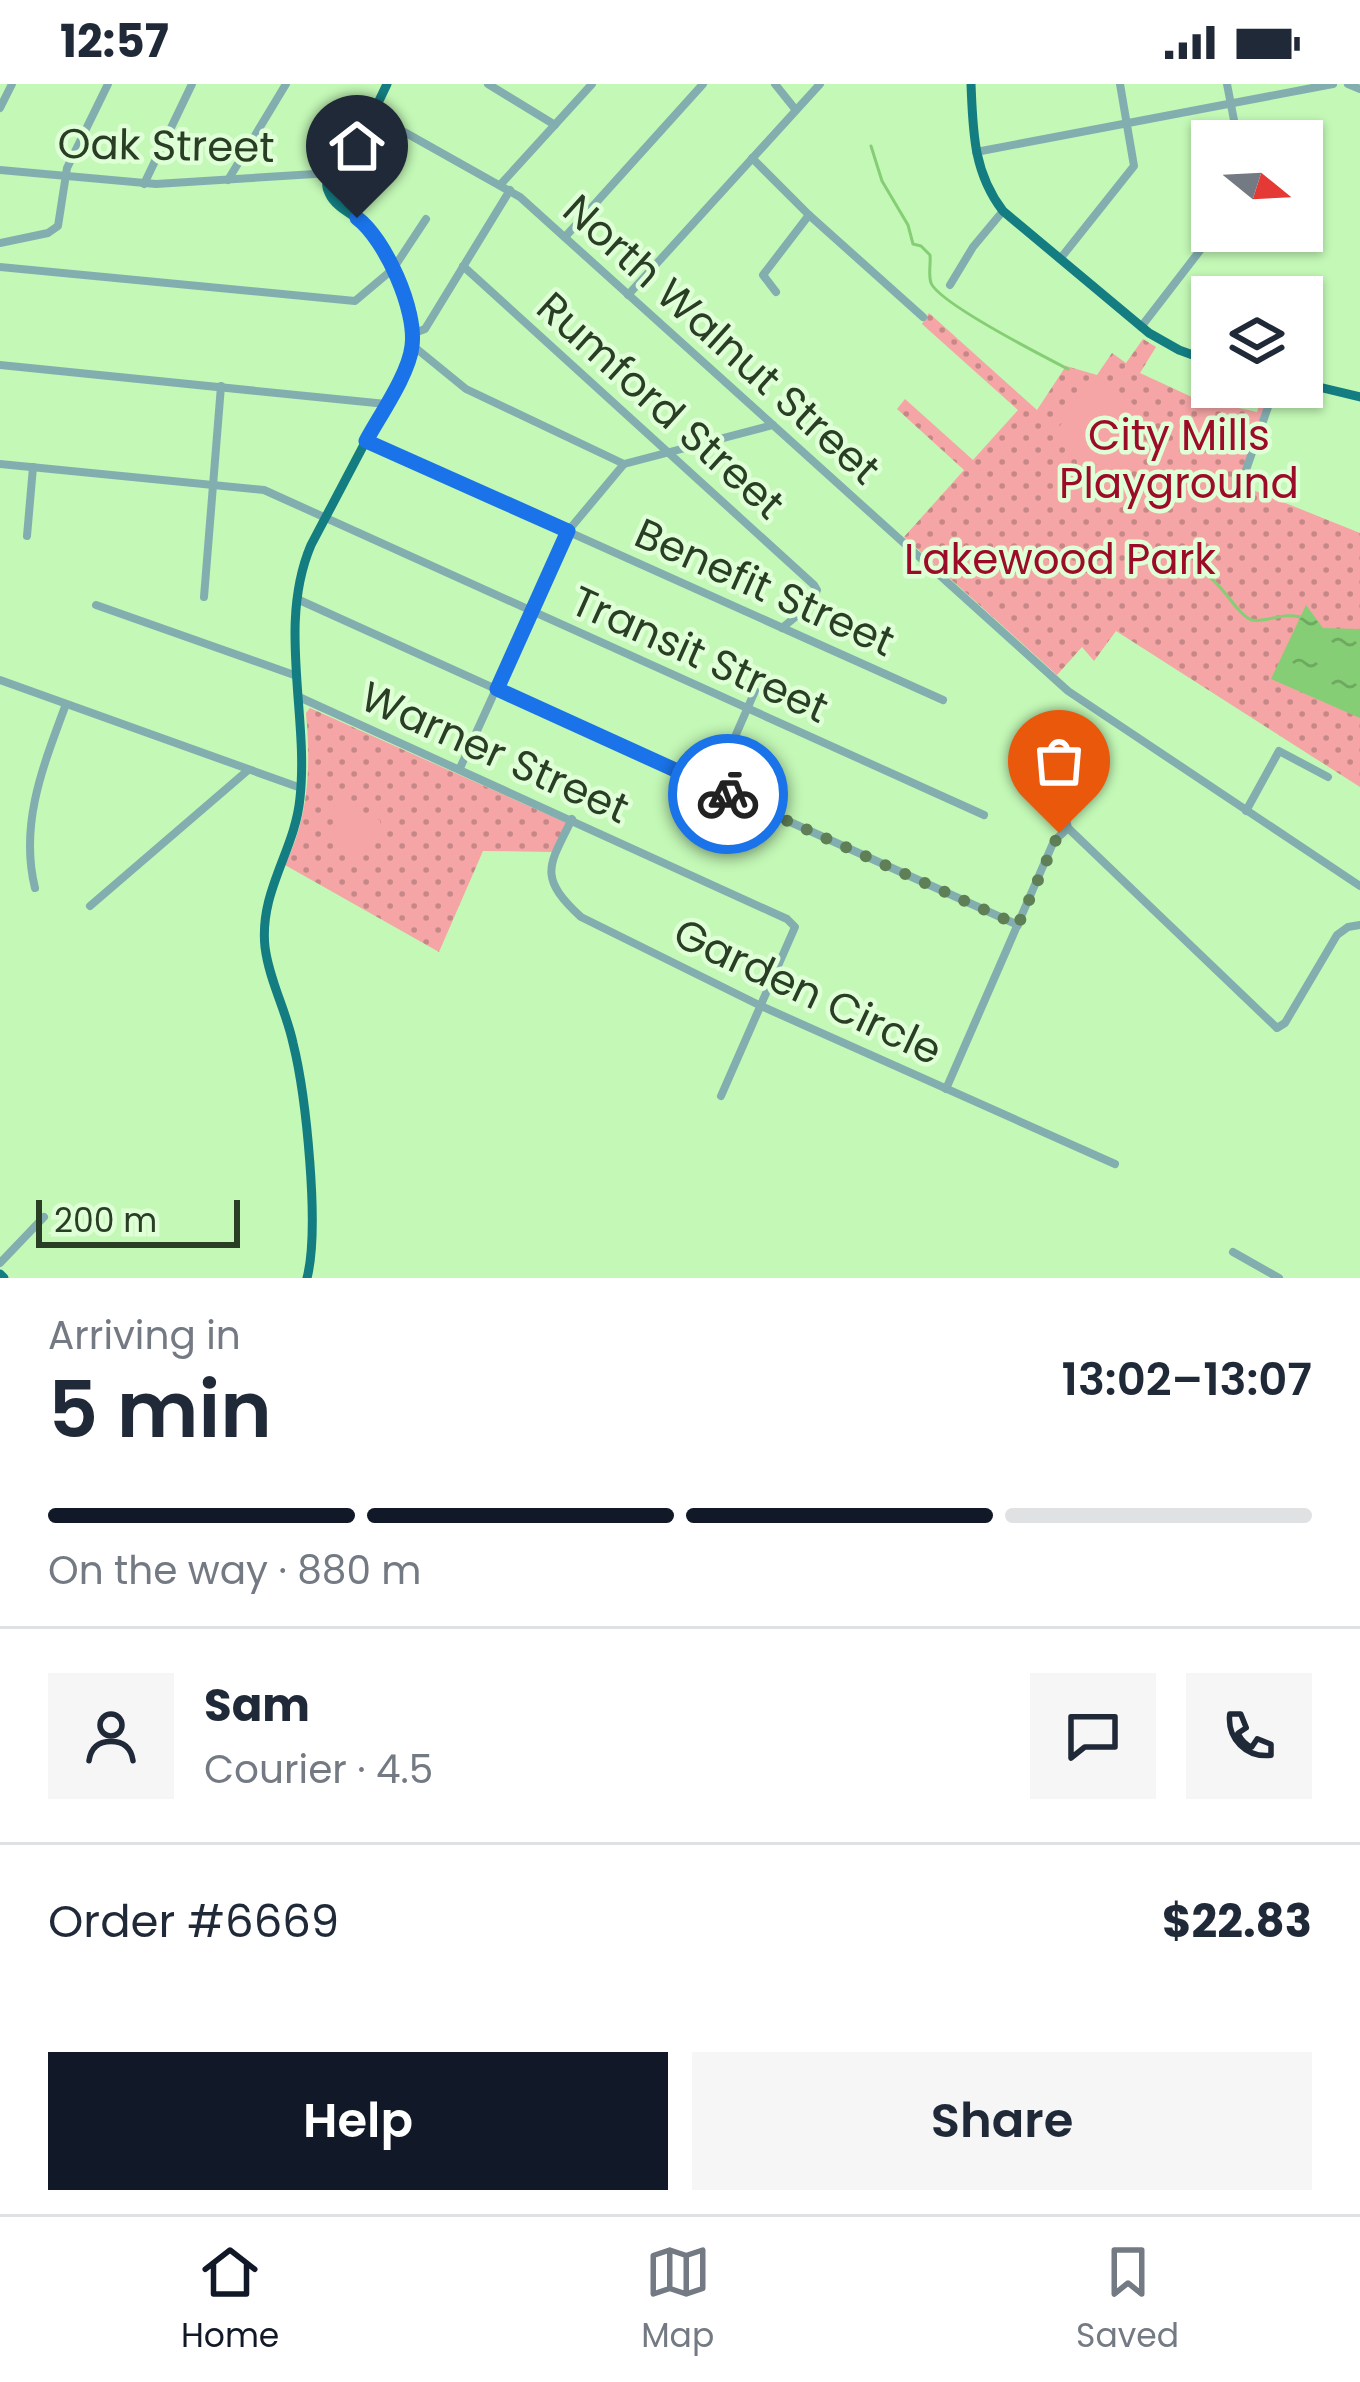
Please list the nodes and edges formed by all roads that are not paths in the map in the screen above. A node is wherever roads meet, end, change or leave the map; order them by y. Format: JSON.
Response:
{"nodes":[{"id":1,"x":12,"y":84,"type":"edge"},
{"id":2,"x":108,"y":84,"type":"edge"},
{"id":3,"x":192,"y":84,"type":"edge"},
{"id":4,"x":286,"y":84,"type":"edge"},
{"id":5,"x":387,"y":84,"type":"edge"},
{"id":6,"x":488,"y":84,"type":"edge"},
{"id":7,"x":592,"y":84,"type":"edge"},
{"id":8,"x":703,"y":84,"type":"edge"},
{"id":9,"x":775,"y":84,"type":"edge"},
{"id":10,"x":820,"y":84,"type":"edge"},
{"id":11,"x":971,"y":84,"type":"edge"},
{"id":12,"x":1120,"y":84,"type":"edge"},
{"id":13,"x":1227,"y":84,"type":"edge"},
{"id":14,"x":1333,"y":84,"type":"edge"},
{"id":15,"x":1348,"y":84,"type":"edge"},
{"id":16,"x":1360,"y":89,"type":"edge"},
{"id":17,"x":1231,"y":103,"type":"junction"},
{"id":18,"x":0,"y":108,"type":"edge"},
{"id":19,"x":795,"y":110,"type":"junction"},
{"id":20,"x":374,"y":115,"type":"junction"},
{"id":21,"x":1234,"y":120,"type":"edge"},
{"id":22,"x":1127,"y":123,"type":"junction"},
{"id":23,"x":555,"y":125,"type":"junction"},
{"id":24,"x":975,"y":152,"type":"junction"},
{"id":25,"x":752,"y":158,"type":"junction"},
{"id":26,"x":0,"y":170,"type":"edge"},
{"id":27,"x":331,"y":173,"type":"junction"},
{"id":28,"x":64,"y":176,"type":"junction"},
{"id":29,"x":228,"y":180,"type":"junction"},
{"id":30,"x":144,"y":184,"type":"junction"},
{"id":31,"x":506,"y":187,"type":"junction"},
{"id":32,"x":1003,"y":211,"type":"junction"},
{"id":33,"x":809,"y":215,"type":"junction"},
{"id":34,"x":426,"y":219,"type":"dead end"},
{"id":35,"x":565,"y":237,"type":"junction"},
{"id":36,"x":0,"y":243,"type":"edge"},
{"id":37,"x":1199,"y":252,"type":"edge"},
{"id":38,"x":1059,"y":260,"type":"junction"},
{"id":39,"x":463,"y":266,"type":"junction"},
{"id":40,"x":0,"y":267,"type":"edge"},
{"id":41,"x":393,"y":269,"type":"junction"},
{"id":42,"x":950,"y":285,"type":"dead end"},
{"id":43,"x":776,"y":292,"type":"dead end"},
{"id":44,"x":628,"y":295,"type":"junction"},
{"id":45,"x":923,"y":317,"type":"dead end"},
{"id":46,"x":1141,"y":327,"type":"junction"},
{"id":47,"x":412,"y":339,"type":"junction"},
{"id":48,"x":1191,"y":354,"type":"edge"},
{"id":49,"x":0,"y":365,"type":"edge"},
{"id":50,"x":221,"y":386,"type":"junction"},
{"id":51,"x":1323,"y":388,"type":"edge"},
{"id":52,"x":1360,"y":397,"type":"edge"},
{"id":53,"x":386,"y":404,"type":"junction"},
{"id":54,"x":1268,"y":408,"type":"edge"},
{"id":55,"x":773,"y":425,"type":"junction"},
{"id":56,"x":366,"y":441,"type":"junction"},
{"id":57,"x":669,"y":453,"type":"junction"},
{"id":58,"x":0,"y":464,"type":"edge"},
{"id":59,"x":624,"y":464,"type":"junction"},
{"id":60,"x":33,"y":467,"type":"junction"},
{"id":61,"x":214,"y":482,"type":"junction"},
{"id":62,"x":1239,"y":490,"type":"dead end"},
{"id":63,"x":326,"y":517,"type":"junction"},
{"id":64,"x":568,"y":531,"type":"junction"},
{"id":65,"x":27,"y":536,"type":"dead end"},
{"id":66,"x":204,"y":597,"type":"dead end"},
{"id":67,"x":297,"y":599,"type":"junction"},
{"id":68,"x":96,"y":605,"type":"dead end"},
{"id":69,"x":532,"y":611,"type":"junction"},
{"id":70,"x":782,"y":628,"type":"junction"},
{"id":71,"x":297,"y":676,"type":"junction"},
{"id":72,"x":0,"y":680,"type":"edge"},
{"id":73,"x":497,"y":689,"type":"junction"},
{"id":74,"x":755,"y":691,"type":"dead end"},
{"id":75,"x":299,"y":697,"type":"junction"},
{"id":76,"x":943,"y":700,"type":"dead end"},
{"id":77,"x":66,"y":704,"type":"junction"},
{"id":78,"x":748,"y":708,"type":"junction"},
{"id":79,"x":460,"y":768,"type":"junction"},
{"id":80,"x":248,"y":770,"type":"junction"},
{"id":81,"x":1328,"y":777,"type":"dead end"},
{"id":82,"x":712,"y":787,"type":"junction"},
{"id":83,"x":301,"y":788,"type":"junction"},
{"id":84,"x":1061,"y":798,"type":"dead end"},
{"id":85,"x":1246,"y":811,"type":"junction"},
{"id":86,"x":984,"y":814,"type":"dead end"},
{"id":87,"x":572,"y":819,"type":"junction"},
{"id":88,"x":1068,"y":828,"type":"junction"},
{"id":89,"x":1360,"y":886,"type":"edge"},
{"id":90,"x":35,"y":888,"type":"dead end"},
{"id":91,"x":89,"y":906,"type":"dead end"},
{"id":92,"x":1018,"y":925,"type":"junction"},
{"id":93,"x":1360,"y":925,"type":"edge"},
{"id":94,"x":761,"y":1006,"type":"junction"},
{"id":95,"x":946,"y":1089,"type":"junction"},
{"id":96,"x":721,"y":1096,"type":"dead end"},
{"id":97,"x":1115,"y":1164,"type":"dead end"},
{"id":98,"x":44,"y":1217,"type":"dead end"},
{"id":99,"x":1233,"y":1252,"type":"dead end"},
{"id":100,"x":0,"y":1263,"type":"edge"},
{"id":101,"x":307,"y":1278,"type":"edge"},
{"id":102,"x":1279,"y":1278,"type":"edge"}],
"edges":[{"from":1,"to":18,"type":"street"},
{"from":2,"to":28,"type":"street"},
{"from":3,"to":30,"type":"street"},
{"from":4,"to":29,"type":"street"},
{"from":5,"to":20,"type":"main road"},
{"from":6,"to":23,"type":"street"},
{"from":7,"to":23,"type":"street"},
{"from":8,"to":35,"type":"street"},
{"from":9,"to":19,"type":"street"},
{"from":10,"to":19,"type":"street"},
{"from":11,"to":24,"type":"main road"},
{"from":12,"to":22,"type":"street"},
{"from":13,"to":17,"type":"street"},
{"from":14,"to":17,"type":"street"},
{"from":15,"to":16,"type":"street"},
{"from":17,"to":21,"type":"street"},
{"from":17,"to":22,"type":"street"},
{"from":19,"to":25,"type":"street"},
{"from":20,"to":27,"type":"main road"},
{"from":20,"to":31,"type":"street","name":"North Walnut Street"},
{"from":22,"to":24,"type":"street"},
{"from":22,"to":38,"type":"street"},
{"from":23,"to":31,"type":"street"},
{"from":24,"to":32,"type":"main road"},
{"from":25,"to":33,"type":"street"},
{"from":25,"to":44,"type":"street"},
{"from":26,"to":28,"type":"street","name":"Oak Street"},
{"from":27,"to":29,"type":"street","name":"Oak Street"},
{"from":27,"to":41,"type":"main road"},
{"from":28,"to":30,"type":"street","name":"Oak Street"},
{"from":28,"to":36,"type":"street"},
{"from":29,"to":30,"type":"street","name":"Oak Street"},
{"from":31,"to":35,"type":"street","name":"North Walnut Street"},
{"from":31,"to":39,"type":"street"},
{"from":32,"to":38,"type":"main road"},
{"from":32,"to":42,"type":"street"},
{"from":33,"to":43,"type":"street"},
{"from":33,"to":45,"type":"street"},
{"from":34,"to":41,"type":"street"},
{"from":35,"to":44,"type":"street","name":"North Walnut Street"},
{"from":37,"to":46,"type":"street"},
{"from":38,"to":46,"type":"main road"},
{"from":39,"to":47,"type":"street"},
{"from":39,"to":57,"type":"street","name":"Rumford Street"},
{"from":40,"to":41,"type":"street"},
{"from":41,"to":47,"type":"main road"},
{"from":44,"to":55,"type":"street","name":"North Walnut Street"},
{"from":46,"to":48,"type":"main road"},
{"from":47,"to":53,"type":"main road"},
{"from":47,"to":59,"type":"street"},
{"from":49,"to":50,"type":"street"},
{"from":50,"to":53,"type":"street"},
{"from":50,"to":61,"type":"street"},
{"from":51,"to":52,"type":"main road"},
{"from":53,"to":56,"type":"main road"},
{"from":54,"to":62,"type":"street"},
{"from":55,"to":57,"type":"street"},
{"from":55,"to":85,"type":"street","name":"North Walnut Street"},
{"from":56,"to":63,"type":"main road"},
{"from":56,"to":64,"type":"street","name":"Benefit Street"},
{"from":57,"to":59,"type":"street"},
{"from":57,"to":70,"type":"street","name":"Rumford Street"},
{"from":58,"to":60,"type":"street","name":"Transit Street"},
{"from":59,"to":64,"type":"street"},
{"from":60,"to":61,"type":"street","name":"Transit Street"},
{"from":60,"to":65,"type":"street"},
{"from":61,"to":63,"type":"street","name":"Transit Street"},
{"from":61,"to":66,"type":"street"},
{"from":63,"to":67,"type":"main road"},
{"from":63,"to":69,"type":"street","name":"Transit Street"},
{"from":64,"to":69,"type":"street"},
{"from":64,"to":70,"type":"street","name":"Benefit Street"},
{"from":67,"to":71,"type":"main road"},
{"from":67,"to":73,"type":"street"},
{"from":68,"to":71,"type":"street"},
{"from":69,"to":73,"type":"street"},
{"from":69,"to":78,"type":"street","name":"Transit Street"},
{"from":70,"to":76,"type":"street","name":"Benefit Street"},
{"from":71,"to":75,"type":"main road"},
{"from":72,"to":77,"type":"street"},
{"from":73,"to":79,"type":"street"},
{"from":73,"to":82,"type":"street"},
{"from":74,"to":78,"type":"street"},
{"from":75,"to":79,"type":"street","name":"Warner Street"},
{"from":75,"to":83,"type":"main road"},
{"from":77,"to":80,"type":"street"},
{"from":77,"to":90,"type":"street"},
{"from":78,"to":82,"type":"street"},
{"from":78,"to":86,"type":"street","name":"Transit Street"},
{"from":79,"to":87,"type":"street","name":"Warner Street"},
{"from":80,"to":83,"type":"street"},
{"from":80,"to":91,"type":"street"},
{"from":81,"to":85,"type":"street"},
{"from":82,"to":92,"type":"street"},
{"from":83,"to":101,"type":"main road"},
{"from":84,"to":88,"type":"street"},
{"from":85,"to":89,"type":"street","name":"North Walnut Street"},
{"from":87,"to":94,"type":"street","name":"Garden Circle"},
{"from":87,"to":94,"type":"street","name":"Warner Street"},
{"from":88,"to":92,"type":"street"},
{"from":88,"to":93,"type":"street"},
{"from":92,"to":95,"type":"street"},
{"from":94,"to":95,"type":"street","name":"Garden Circle"},
{"from":94,"to":96,"type":"street"},
{"from":95,"to":97,"type":"street","name":"Garden Circle"},
{"from":98,"to":100,"type":"street"},
{"from":99,"to":102,"type":"street"}]}
